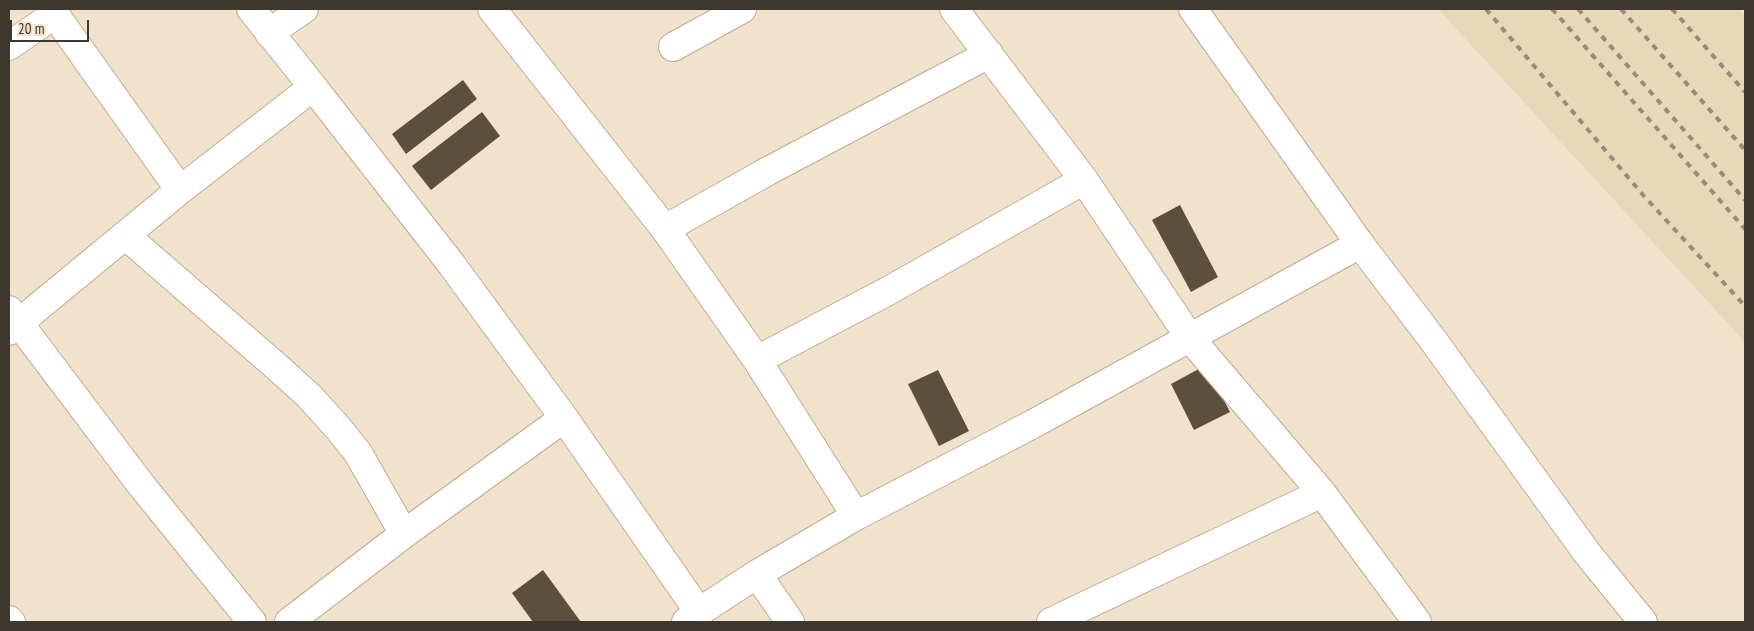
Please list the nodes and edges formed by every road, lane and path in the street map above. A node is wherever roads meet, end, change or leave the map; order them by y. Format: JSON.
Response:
{"nodes":[{"id":1,"x":251,"y":9,"type":"edge"},
{"id":2,"x":304,"y":9,"type":"edge"},
{"id":3,"x":492,"y":9,"type":"edge"},
{"id":4,"x":742,"y":9,"type":"edge"},
{"id":5,"x":954,"y":9,"type":"edge"},
{"id":6,"x":1193,"y":9,"type":"edge"},
{"id":7,"x":53,"y":11,"type":"edge"},
{"id":8,"x":269,"y":33,"type":"junction"},
{"id":9,"x":9,"y":46,"type":"edge"},
{"id":10,"x":673,"y":47,"type":"dead end"},
{"id":11,"x":989,"y":54,"type":"junction"},
{"id":12,"x":313,"y":87,"type":"junction"},
{"id":13,"x":1084,"y":180,"type":"junction"},
{"id":14,"x":180,"y":190,"type":"junction"},
{"id":15,"x":665,"y":229,"type":"junction"},
{"id":16,"x":126,"y":236,"type":"junction"},
{"id":17,"x":1360,"y":244,"type":"junction"},
{"id":18,"x":12,"y":322,"type":"edge"},
{"id":19,"x":1190,"y":338,"type":"junction"},
{"id":20,"x":757,"y":360,"type":"junction"},
{"id":21,"x":564,"y":418,"type":"junction"},
{"id":22,"x":1322,"y":493,"type":"junction"},
{"id":23,"x":856,"y":516,"type":"junction"},
{"id":24,"x":404,"y":534,"type":"junction"},
{"id":25,"x":757,"y":574,"type":"junction"},
{"id":26,"x":692,"y":617,"type":"edge"},
{"id":27,"x":252,"y":622,"type":"edge"},
{"id":28,"x":289,"y":622,"type":"edge"},
{"id":29,"x":790,"y":622,"type":"edge"},
{"id":30,"x":1051,"y":622,"type":"edge"},
{"id":31,"x":1417,"y":622,"type":"edge"},
{"id":32,"x":1643,"y":622,"type":"edge"}],
"edges":[{"from":1,"to":8,"type":"street"},
{"from":2,"to":8,"type":"street"},
{"from":3,"to":15,"type":"street"},
{"from":4,"to":10,"type":"street"},
{"from":5,"to":11,"type":"street"},
{"from":6,"to":17,"type":"street"},
{"from":7,"to":9,"type":"street"},
{"from":7,"to":14,"type":"street"},
{"from":8,"to":12,"type":"street"},
{"from":11,"to":13,"type":"street"},
{"from":11,"to":15,"type":"street"},
{"from":12,"to":14,"type":"street"},
{"from":12,"to":21,"type":"street"},
{"from":13,"to":19,"type":"street"},
{"from":13,"to":20,"type":"street"},
{"from":14,"to":16,"type":"street"},
{"from":15,"to":20,"type":"street"},
{"from":16,"to":18,"type":"street"},
{"from":16,"to":24,"type":"street"},
{"from":17,"to":19,"type":"street"},
{"from":17,"to":32,"type":"street"},
{"from":18,"to":27,"type":"street"},
{"from":19,"to":22,"type":"street"},
{"from":19,"to":23,"type":"street"},
{"from":20,"to":23,"type":"street"},
{"from":21,"to":24,"type":"street"},
{"from":21,"to":26,"type":"street"},
{"from":22,"to":30,"type":"street"},
{"from":22,"to":31,"type":"street"},
{"from":23,"to":25,"type":"street"},
{"from":24,"to":28,"type":"street"},
{"from":25,"to":26,"type":"street"},
{"from":25,"to":29,"type":"street"}]}
